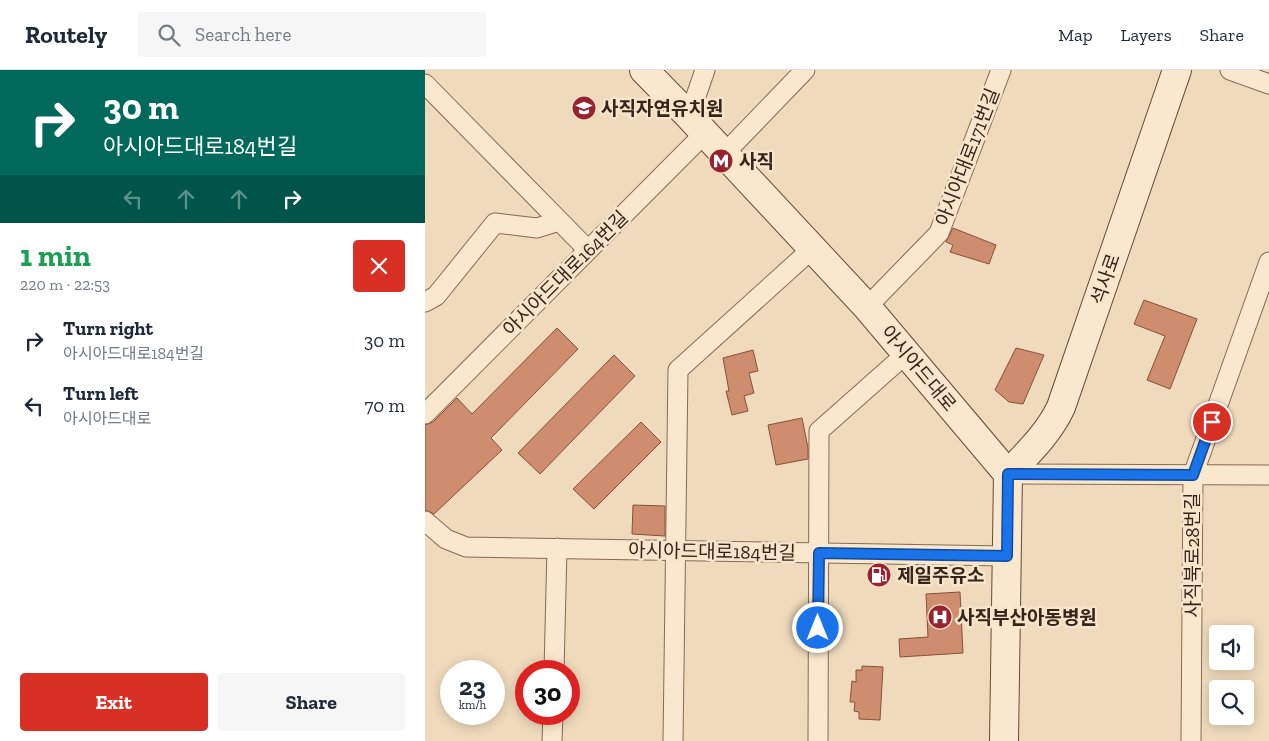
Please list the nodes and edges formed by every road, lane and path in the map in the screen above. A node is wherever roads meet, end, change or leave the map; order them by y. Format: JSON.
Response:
{"nodes":[{"id":1,"x":436,"y":70,"type":"edge"},
{"id":2,"x":644,"y":70,"type":"edge"},
{"id":3,"x":705,"y":70,"type":"edge"},
{"id":4,"x":805,"y":70,"type":"edge"},
{"id":5,"x":1001,"y":70,"type":"edge"},
{"id":6,"x":1177,"y":70,"type":"edge"},
{"id":7,"x":1231,"y":70,"type":"edge"},
{"id":8,"x":425,"y":82,"type":"edge"},
{"id":9,"x":1269,"y":84,"type":"edge"},
{"id":10,"x":697,"y":124,"type":"junction"},
{"id":11,"x":724,"y":154,"type":"junction"},
{"id":12,"x":559,"y":221,"type":"junction"},
{"id":13,"x":813,"y":248,"type":"junction"},
{"id":14,"x":588,"y":250,"type":"junction"},
{"id":15,"x":1269,"y":262,"type":"edge"},
{"id":16,"x":425,"y":302,"type":"edge"},
{"id":17,"x":867,"y":307,"type":"junction"},
{"id":18,"x":907,"y":354,"type":"junction"},
{"id":19,"x":425,"y":414,"type":"edge"},
{"id":20,"x":1008,"y":474,"type":"junction"},
{"id":21,"x":1193,"y":475,"type":"junction"},
{"id":22,"x":1269,"y":476,"type":"edge"},
{"id":23,"x":425,"y":521,"type":"edge"},
{"id":24,"x":557,"y":548,"type":"junction"},
{"id":25,"x":676,"y":550,"type":"junction"},
{"id":26,"x":819,"y":553,"type":"junction"},
{"id":27,"x":1007,"y":556,"type":"junction"},
{"id":28,"x":554,"y":660,"type":"edge"},
{"id":29,"x":553,"y":725,"type":"edge"},
{"id":30,"x":553,"y":741,"type":"edge"},
{"id":31,"x":673,"y":741,"type":"edge"},
{"id":32,"x":818,"y":741,"type":"edge"},
{"id":33,"x":1004,"y":741,"type":"edge"},
{"id":34,"x":1191,"y":741,"type":"edge"}],
"edges":[{"from":1,"to":8,"type":"street"},
{"from":2,"to":10,"type":"main road","name":"아시아드대로"},
{"from":3,"to":10,"type":"street"},
{"from":4,"to":11,"type":"street"},
{"from":5,"to":17,"type":"street","name":"아시아대로171번길"},
{"from":6,"to":20,"type":"main road","name":"석사로"},
{"from":7,"to":9,"type":"street"},
{"from":8,"to":12,"type":"street"},
{"from":10,"to":11,"type":"main road","name":"아시아드대로"},
{"from":10,"to":14,"type":"street","name":"아시아드대로164번길"},
{"from":11,"to":13,"type":"main road","name":"아시아드대로"},
{"from":12,"to":14,"type":"street"},
{"from":12,"to":16,"type":"street"},
{"from":13,"to":17,"type":"main road","name":"아시아드대로"},
{"from":13,"to":25,"type":"street"},
{"from":14,"to":19,"type":"street","name":"아시아드대로164번길"},
{"from":15,"to":21,"type":"street","name":"사직북로28번길"},
{"from":17,"to":18,"type":"main road","name":"아시아드대로"},
{"from":18,"to":20,"type":"main road","name":"아시아드대로"},
{"from":18,"to":26,"type":"street"},
{"from":20,"to":21,"type":"street"},
{"from":20,"to":27,"type":"main road"},
{"from":21,"to":22,"type":"street"},
{"from":21,"to":34,"type":"street","name":"사직북로28번길"},
{"from":23,"to":24,"type":"street","name":"아시아드대로184번길"},
{"from":24,"to":25,"type":"street","name":"아시아드대로184번길"},
{"from":24,"to":28,"type":"street"},
{"from":25,"to":26,"type":"street","name":"아시아드대로184번길"},
{"from":25,"to":31,"type":"street"},
{"from":26,"to":27,"type":"street","name":"아시아드대로184번길"},
{"from":26,"to":32,"type":"street"},
{"from":27,"to":33,"type":"main road"},
{"from":29,"to":30,"type":"street"}]}
